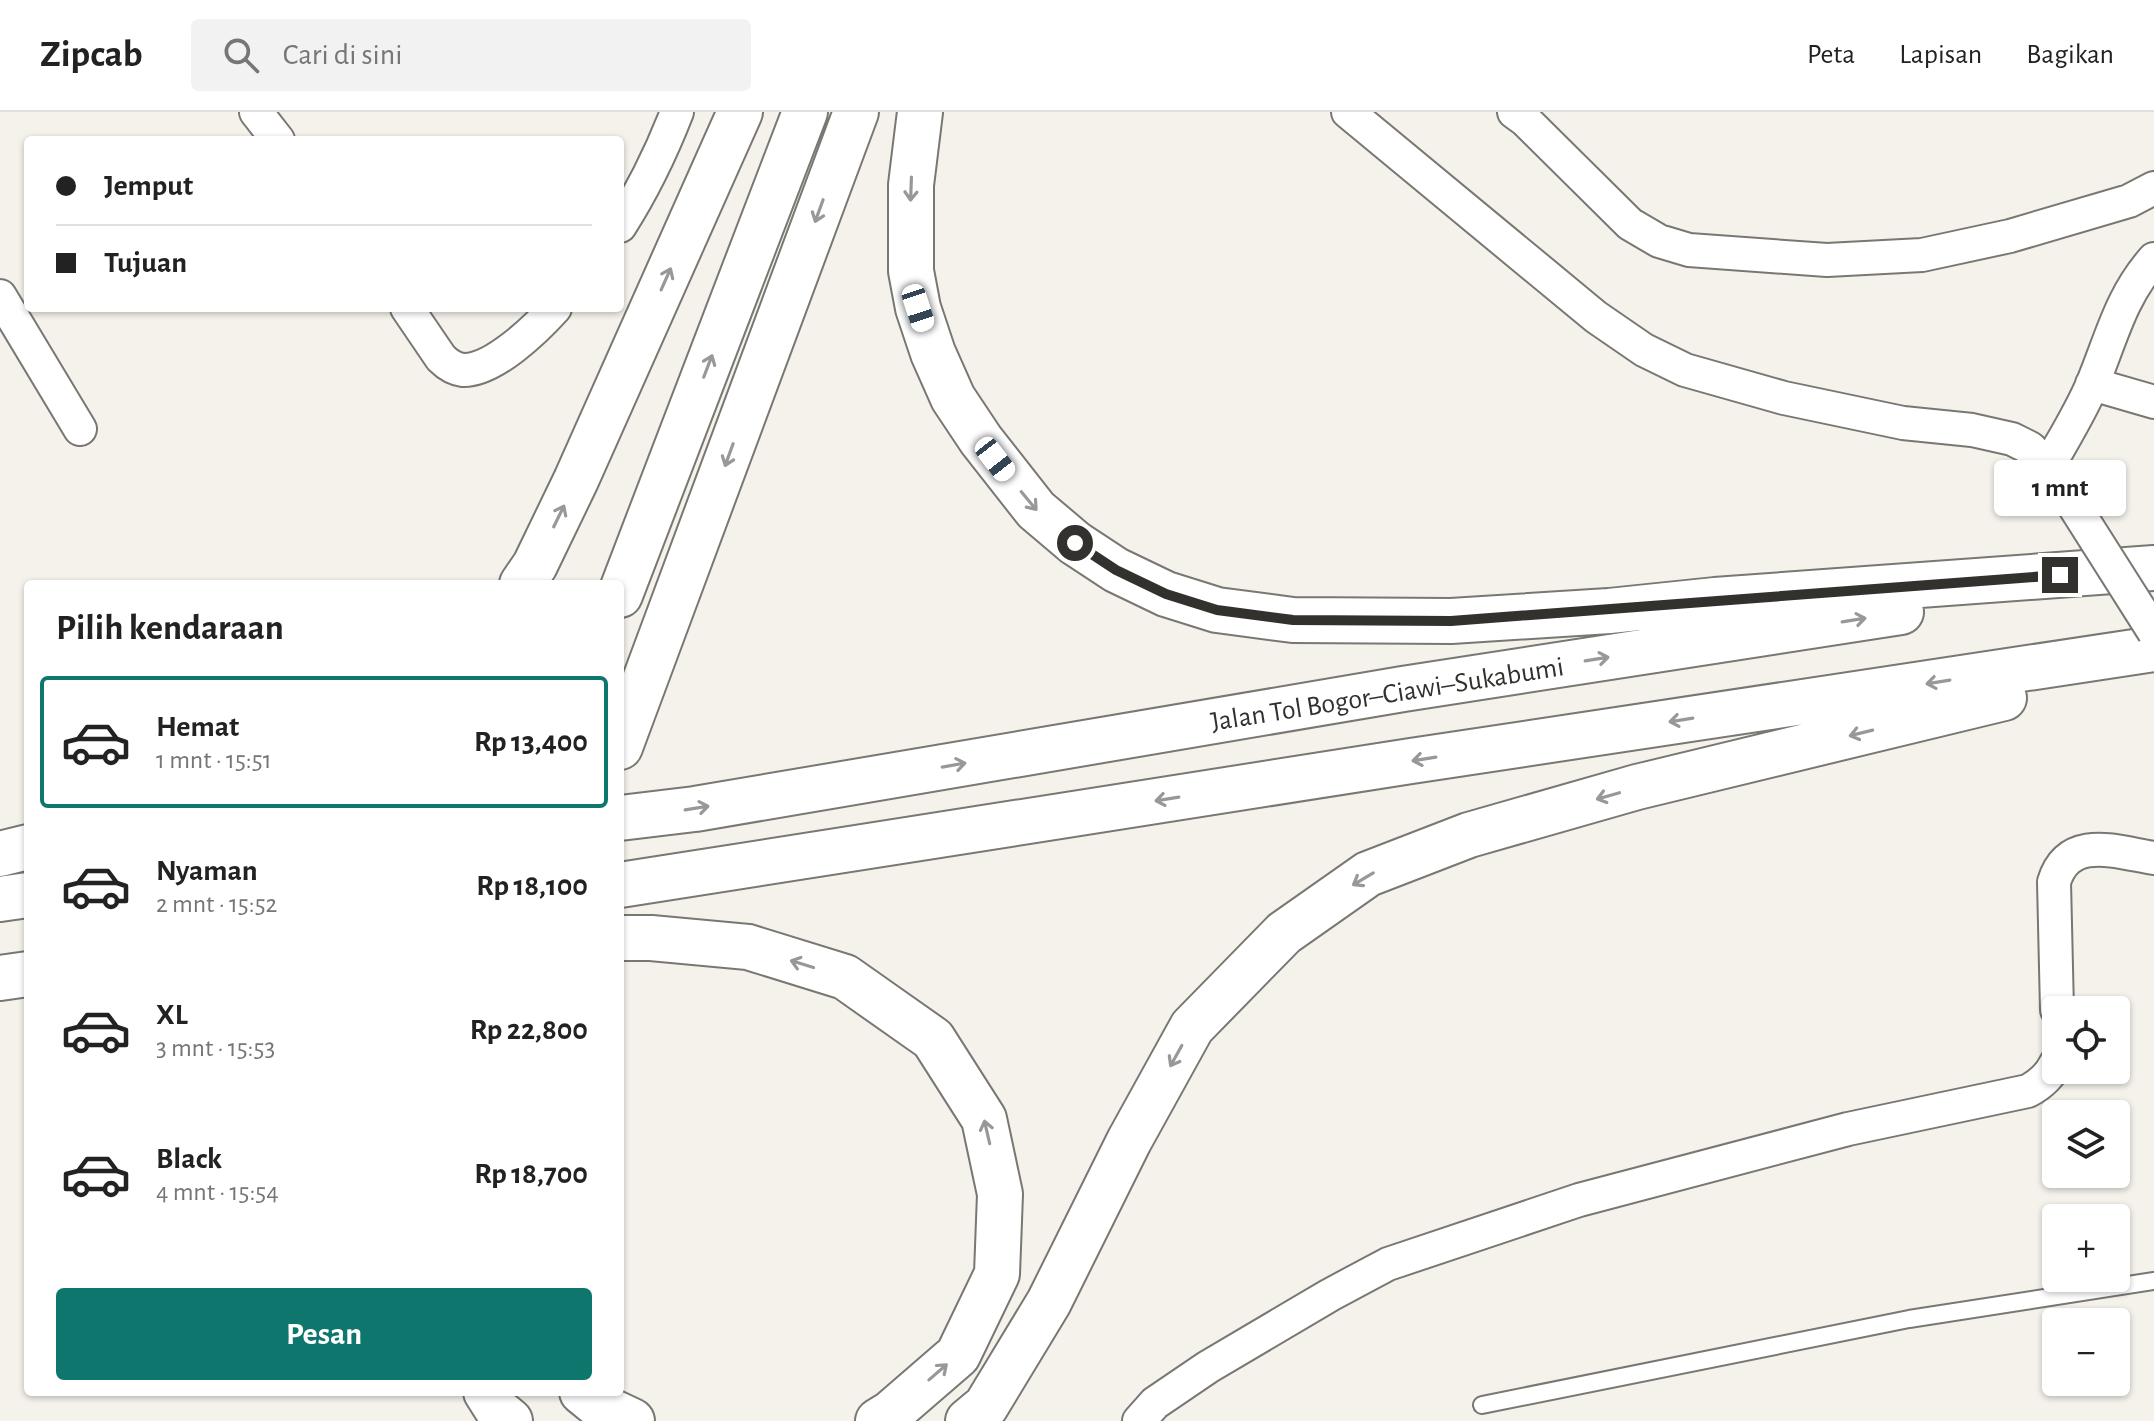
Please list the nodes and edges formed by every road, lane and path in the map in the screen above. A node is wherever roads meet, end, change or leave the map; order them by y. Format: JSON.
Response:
{"nodes":[{"id":1,"x":256,"y":112,"type":"edge"},
{"id":2,"x":677,"y":112,"type":"edge"},
{"id":3,"x":740,"y":112,"type":"edge"},
{"id":4,"x":805,"y":112,"type":"edge"},
{"id":5,"x":856,"y":112,"type":"edge"},
{"id":6,"x":920,"y":112,"type":"edge"},
{"id":7,"x":1348,"y":112,"type":"edge"},
{"id":8,"x":1523,"y":115,"type":"edge"},
{"id":9,"x":275,"y":136,"type":"edge"},
{"id":10,"x":2154,"y":188,"type":"edge"},
{"id":11,"x":624,"y":220,"type":"edge"},
{"id":12,"x":2154,"y":259,"type":"edge"},
{"id":13,"x":0,"y":296,"type":"edge"},
{"id":14,"x":410,"y":312,"type":"edge"},
{"id":15,"x":551,"y":312,"type":"edge"},
{"id":16,"x":2092,"y":384,"type":"junction"},
{"id":17,"x":2154,"y":402,"type":"edge"},
{"id":18,"x":80,"y":429,"type":"dead end"},
{"id":19,"x":2054,"y":474,"type":"junction"},
{"id":20,"x":2154,"y":571,"type":"edge"},
{"id":21,"x":525,"y":580,"type":"edge"},
{"id":22,"x":624,"y":585,"type":"edge"},
{"id":23,"x":2154,"y":632,"type":"edge"},
{"id":24,"x":2154,"y":649,"type":"edge"},
{"id":25,"x":2154,"y":661,"type":"edge"},
{"id":26,"x":624,"y":736,"type":"edge"},
{"id":27,"x":624,"y":817,"type":"edge"},
{"id":28,"x":24,"y":848,"type":"edge"},
{"id":29,"x":0,"y":854,"type":"edge"},
{"id":30,"x":2154,"y":858,"type":"edge"},
{"id":31,"x":624,"y":884,"type":"edge"},
{"id":32,"x":24,"y":896,"type":"edge"},
{"id":33,"x":0,"y":899,"type":"edge"},
{"id":34,"x":624,"y":938,"type":"edge"},
{"id":35,"x":24,"y":975,"type":"edge"},
{"id":36,"x":0,"y":978,"type":"edge"},
{"id":37,"x":2057,"y":996,"type":"edge"},
{"id":38,"x":2042,"y":1081,"type":"edge"},
{"id":39,"x":2154,"y":1281,"type":"edge"},
{"id":40,"x":489,"y":1396,"type":"edge"},
{"id":41,"x":587,"y":1396,"type":"edge"},
{"id":42,"x":1482,"y":1405,"type":"dead end"},
{"id":43,"x":510,"y":1421,"type":"edge"},
{"id":44,"x":632,"y":1421,"type":"edge"},
{"id":45,"x":878,"y":1421,"type":"edge"},
{"id":46,"x":968,"y":1421,"type":"edge"},
{"id":47,"x":1139,"y":1421,"type":"edge"}],
"edges":[{"from":1,"to":9,"type":"street"},
{"from":2,"to":11,"type":"street"},
{"from":21,"to":3,"type":"highway","one_way":true},
{"from":22,"to":4,"type":"highway","one_way":true},
{"from":5,"to":26,"type":"highway","one_way":true},
{"from":6,"to":20,"type":"highway","one_way":true},
{"from":7,"to":19,"type":"street"},
{"from":8,"to":10,"type":"street"},
{"from":12,"to":16,"type":"street"},
{"from":13,"to":18,"type":"street"},
{"from":14,"to":15,"type":"street"},
{"from":16,"to":17,"type":"street"},
{"from":16,"to":19,"type":"street"},
{"from":19,"to":23,"type":"street","bridge":true},
{"from":27,"to":20,"type":"highway","name":"Jalan Tol Bogor–Ciawi–Sukabumi","one_way":true},
{"from":24,"to":31,"type":"highway","one_way":true},
{"from":25,"to":46,"type":"highway","one_way":true},
{"from":28,"to":29,"type":"highway"},
{"from":30,"to":37,"type":"street"},
{"from":32,"to":33,"type":"highway"},
{"from":45,"to":34,"type":"highway","one_way":true},
{"from":35,"to":36,"type":"highway"},
{"from":38,"to":47,"type":"street"},
{"from":39,"to":42,"type":"lane"},
{"from":40,"to":43,"type":"highway"},
{"from":41,"to":44,"type":"highway"}]}
